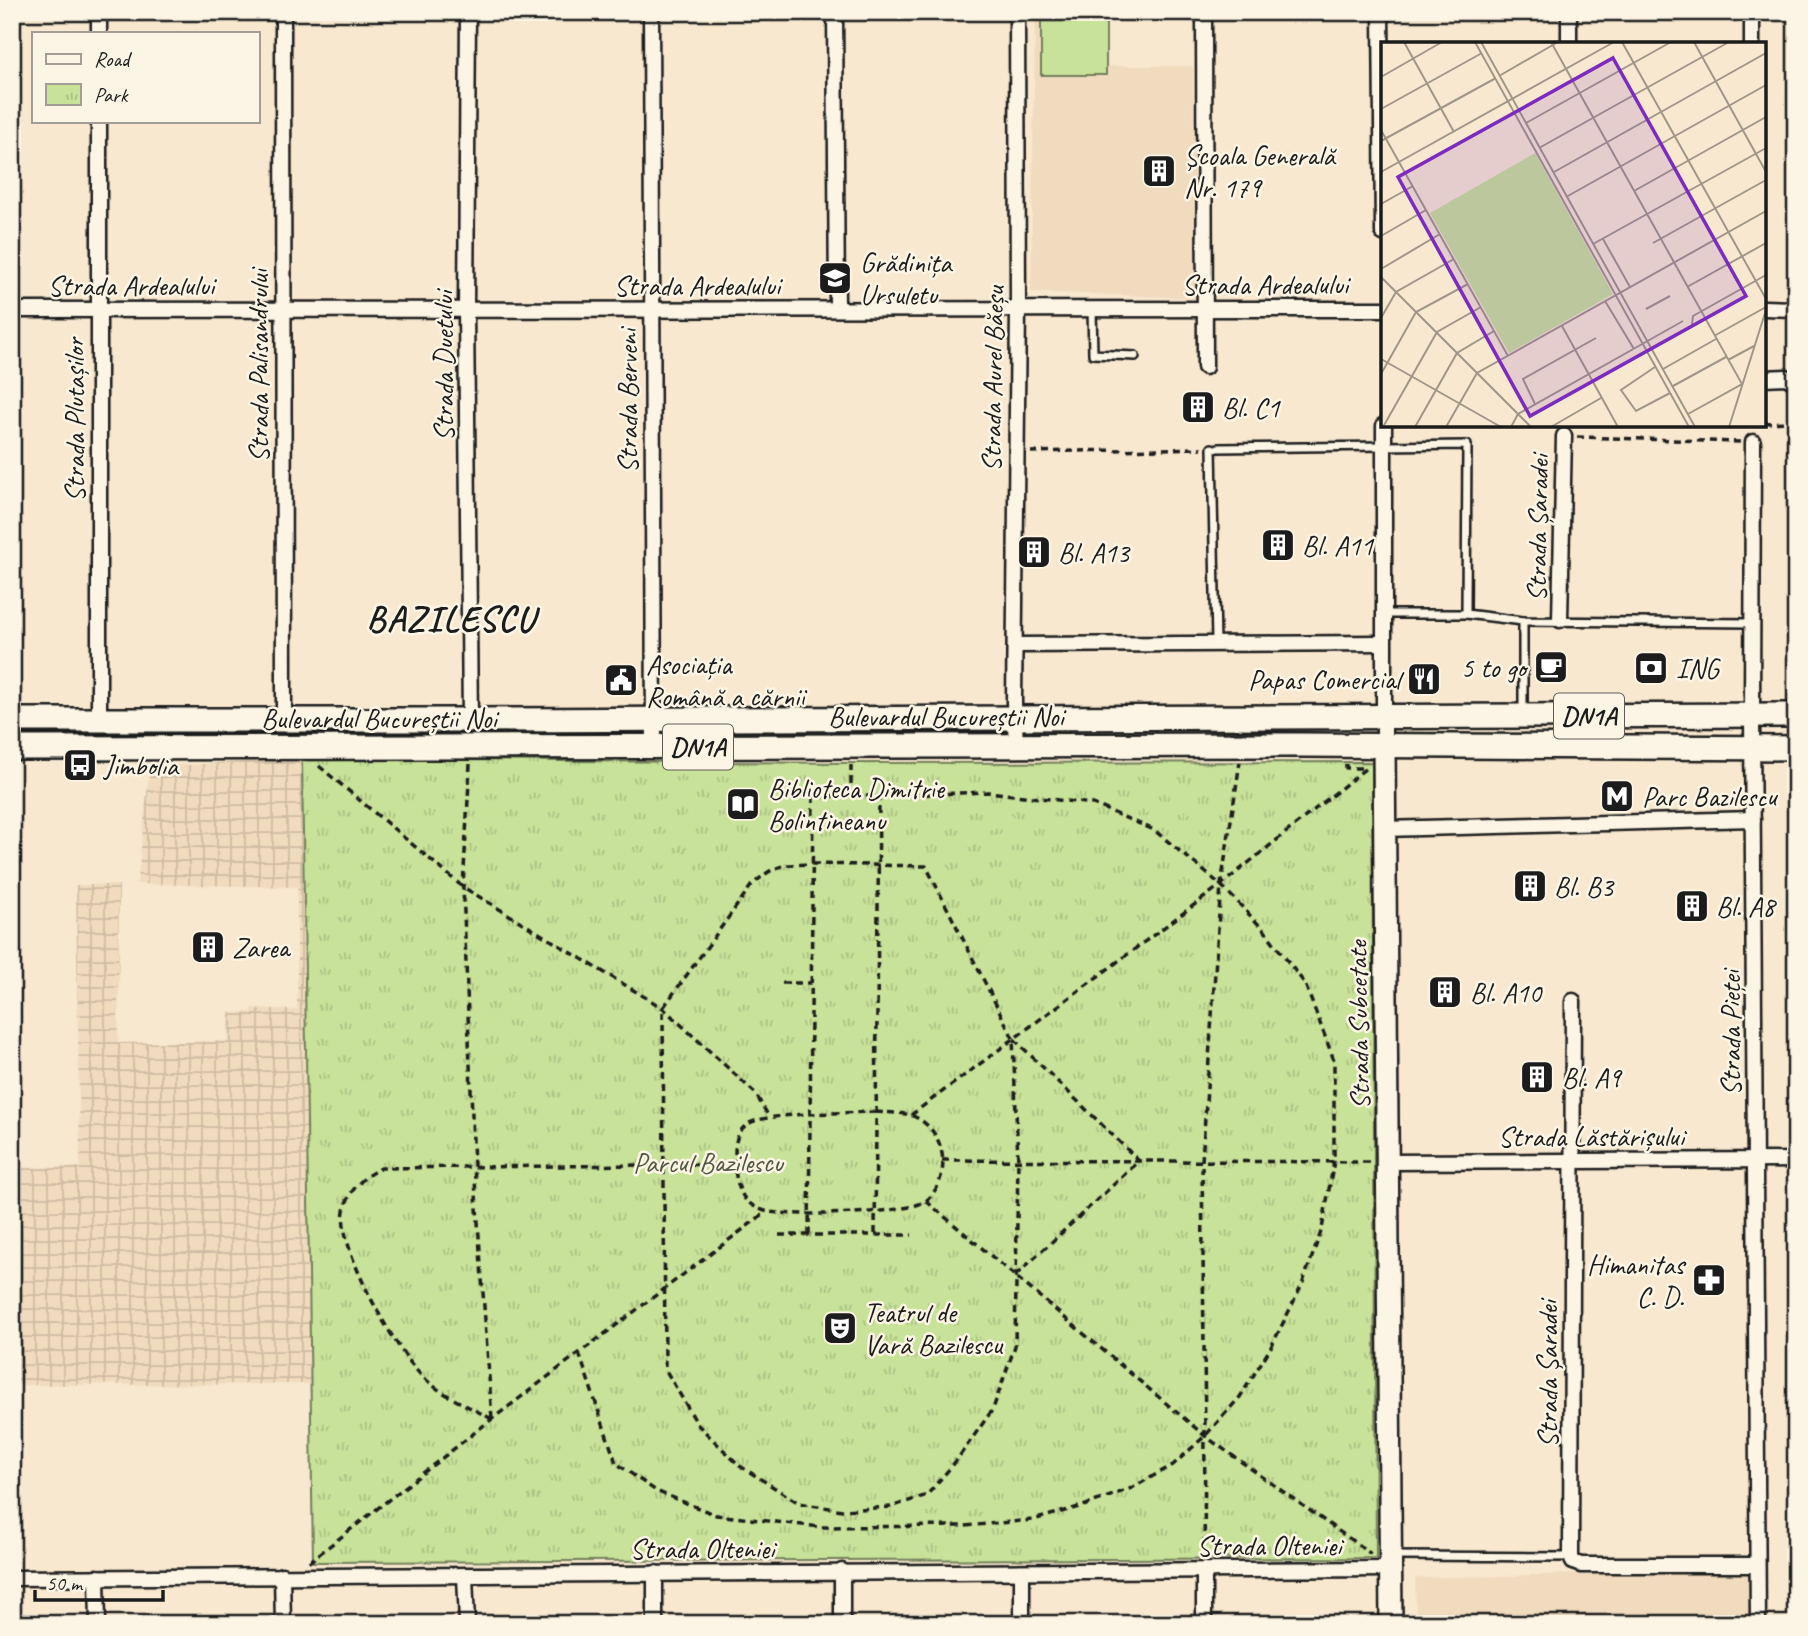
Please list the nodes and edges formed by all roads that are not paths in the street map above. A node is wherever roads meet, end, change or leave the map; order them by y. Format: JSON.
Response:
{"nodes":[{"id":1,"x":99,"y":12,"type":"edge"},
{"id":2,"x":283,"y":12,"type":"edge"},
{"id":3,"x":468,"y":12,"type":"edge"},
{"id":4,"x":651,"y":12,"type":"edge"},
{"id":5,"x":835,"y":12,"type":"edge"},
{"id":6,"x":1017,"y":12,"type":"edge"},
{"id":7,"x":1204,"y":12,"type":"edge"},
{"id":8,"x":1381,"y":12,"type":"edge"},
{"id":9,"x":1569,"y":12,"type":"edge"},
{"id":10,"x":1752,"y":12,"type":"edge"},
{"id":11,"x":99,"y":32,"type":"edge"},
{"id":12,"x":1381,"y":42,"type":"edge"},
{"id":13,"x":1569,"y":42,"type":"edge"},
{"id":14,"x":1752,"y":42,"type":"edge"},
{"id":15,"x":99,"y":122,"type":"edge"},
{"id":16,"x":837,"y":308,"type":"junction"},
{"id":17,"x":1766,"y":308,"type":"edge"},
{"id":18,"x":1017,"y":309,"type":"junction"},
{"id":19,"x":1092,"y":309,"type":"junction"},
{"id":20,"x":1205,"y":309,"type":"junction"},
{"id":21,"x":1381,"y":309,"type":"edge"},
{"id":22,"x":1796,"y":309,"type":"edge"},
{"id":23,"x":12,"y":310,"type":"edge"},
{"id":24,"x":99,"y":310,"type":"junction"},
{"id":25,"x":282,"y":310,"type":"junction"},
{"id":26,"x":466,"y":310,"type":"junction"},
{"id":27,"x":651,"y":310,"type":"junction"},
{"id":28,"x":1135,"y":356,"type":"dead end"},
{"id":29,"x":1205,"y":367,"type":"dead end"},
{"id":30,"x":1766,"y":378,"type":"edge"},
{"id":31,"x":1796,"y":383,"type":"edge"},
{"id":32,"x":1384,"y":427,"type":"edge"},
{"id":33,"x":1564,"y":436,"type":"road end"},
{"id":34,"x":1753,"y":442,"type":"road end"},
{"id":35,"x":1384,"y":444,"type":"junction"},
{"id":36,"x":1384,"y":614,"type":"junction"},
{"id":37,"x":1466,"y":614,"type":"junction"},
{"id":38,"x":1560,"y":620,"type":"junction"},
{"id":39,"x":1523,"y":621,"type":"junction"},
{"id":40,"x":1753,"y":623,"type":"junction"},
{"id":41,"x":1383,"y":643,"type":"junction"},
{"id":42,"x":1216,"y":644,"type":"junction"},
{"id":43,"x":1015,"y":645,"type":"junction"},
{"id":44,"x":1752,"y":715,"type":"junction"},
{"id":45,"x":1796,"y":715,"type":"edge"},
{"id":46,"x":1383,"y":716,"type":"junction"},
{"id":47,"x":1014,"y":717,"type":"junction"},
{"id":48,"x":1523,"y":717,"type":"junction"},
{"id":49,"x":654,"y":719,"type":"junction"},
{"id":50,"x":12,"y":720,"type":"edge"},
{"id":51,"x":99,"y":720,"type":"junction"},
{"id":52,"x":284,"y":720,"type":"junction"},
{"id":53,"x":470,"y":720,"type":"junction"},
{"id":54,"x":1016,"y":746,"type":"junction"},
{"id":55,"x":1384,"y":746,"type":"junction"},
{"id":56,"x":654,"y":747,"type":"junction"},
{"id":57,"x":12,"y":748,"type":"edge"},
{"id":58,"x":1753,"y":748,"type":"junction"},
{"id":59,"x":1796,"y":748,"type":"edge"},
{"id":60,"x":1753,"y":819,"type":"junction"},
{"id":61,"x":1384,"y":829,"type":"junction"},
{"id":62,"x":1573,"y":1001,"type":"dead end"},
{"id":63,"x":1573,"y":1160,"type":"junction"},
{"id":64,"x":1755,"y":1160,"type":"junction"},
{"id":65,"x":1796,"y":1160,"type":"edge"},
{"id":66,"x":1382,"y":1162,"type":"junction"},
{"id":67,"x":1571,"y":1557,"type":"junction"},
{"id":68,"x":1388,"y":1562,"type":"junction"},
{"id":69,"x":1757,"y":1566,"type":"junction"},
{"id":70,"x":1204,"y":1570,"type":"junction"},
{"id":71,"x":842,"y":1572,"type":"junction"},
{"id":72,"x":1022,"y":1572,"type":"junction"},
{"id":73,"x":655,"y":1573,"type":"junction"},
{"id":74,"x":282,"y":1575,"type":"junction"},
{"id":75,"x":465,"y":1575,"type":"junction"},
{"id":76,"x":97,"y":1577,"type":"junction"},
{"id":77,"x":12,"y":1578,"type":"edge"},
{"id":78,"x":98,"y":1624,"type":"edge"},
{"id":79,"x":283,"y":1624,"type":"edge"},
{"id":80,"x":467,"y":1624,"type":"edge"},
{"id":81,"x":655,"y":1624,"type":"edge"},
{"id":82,"x":842,"y":1624,"type":"edge"},
{"id":83,"x":1022,"y":1624,"type":"edge"},
{"id":84,"x":1203,"y":1624,"type":"edge"},
{"id":85,"x":1391,"y":1624,"type":"edge"},
{"id":86,"x":1758,"y":1624,"type":"edge"}],
"edges":[{"from":1,"to":11,"type":"street"},
{"from":2,"to":25,"type":"street","name":"Strada Palisandrului"},
{"from":3,"to":26,"type":"street","name":"Strada Duetului"},
{"from":4,"to":27,"type":"street","name":"Strada Berveni"},
{"from":5,"to":16,"type":"street"},
{"from":6,"to":18,"type":"street","name":"Strada Aurel Băeșu"},
{"from":7,"to":20,"type":"street"},
{"from":8,"to":12,"type":"street"},
{"from":9,"to":13,"type":"street"},
{"from":10,"to":14,"type":"street"},
{"from":15,"to":24,"type":"street","name":"Strada Plutașilor"},
{"from":16,"to":18,"type":"street","name":"Strada Ardealului"},
{"from":16,"to":27,"type":"street","name":"Strada Ardealului"},
{"from":17,"to":22,"type":"street"},
{"from":18,"to":19,"type":"street","name":"Strada Ardealului"},
{"from":18,"to":43,"type":"street","name":"Strada Aurel Băeșu"},
{"from":19,"to":20,"type":"street","name":"Strada Ardealului"},
{"from":19,"to":28,"type":"lane"},
{"from":20,"to":21,"type":"street","name":"Strada Ardealului"},
{"from":20,"to":29,"type":"street"},
{"from":23,"to":24,"type":"street","name":"Strada Ardealului"},
{"from":24,"to":25,"type":"street","name":"Strada Ardealului"},
{"from":24,"to":51,"type":"street","name":"Strada Plutașilor"},
{"from":25,"to":26,"type":"street","name":"Strada Ardealului"},
{"from":25,"to":52,"type":"street","name":"Strada Palisandrului"},
{"from":26,"to":27,"type":"street","name":"Strada Ardealului"},
{"from":26,"to":53,"type":"street","name":"Strada Duetului"},
{"from":27,"to":49,"type":"street","name":"Strada Berveni"},
{"from":30,"to":31,"type":"street"},
{"from":32,"to":35,"type":"street","name":"Strada Subcetate"},
{"from":33,"to":38,"type":"street","name":"Strada Șaradei"},
{"from":34,"to":40,"type":"street","name":"Strada Pieței"},
{"from":35,"to":36,"type":"street","name":"Strada Subcetate"},
{"from":35,"to":37,"type":"lane"},
{"from":35,"to":42,"type":"lane"},
{"from":36,"to":37,"type":"lane"},
{"from":36,"to":41,"type":"street","name":"Strada Subcetate"},
{"from":37,"to":39,"type":"lane"},
{"from":38,"to":39,"type":"lane"},
{"from":38,"to":40,"type":"lane"},
{"from":39,"to":48,"type":"lane"},
{"from":40,"to":44,"type":"street","name":"Strada Pieței"},
{"from":41,"to":42,"type":"street"},
{"from":41,"to":46,"type":"street","name":"Strada Subcetate"},
{"from":42,"to":43,"type":"street"},
{"from":43,"to":47,"type":"street","name":"Strada Aurel Băeșu"},
{"from":44,"to":45,"type":"main road","name":"Bulevardul Bucureștii Noi","number":"DN1A"},
{"from":44,"to":48,"type":"main road","name":"Bulevardul Bucureștii Noi","number":"DN1A"},
{"from":44,"to":58,"type":"street","name":"Strada Pieței"},
{"from":46,"to":47,"type":"main road","name":"Bulevardul Bucureștii Noi","number":"DN1A"},
{"from":46,"to":48,"type":"main road","name":"Bulevardul Bucureștii Noi","number":"DN1A"},
{"from":46,"to":55,"type":"street","name":"Strada Subcetate"},
{"from":47,"to":49,"type":"main road","name":"Bulevardul Bucureștii Noi","number":"DN1A"},
{"from":47,"to":54,"type":"street","name":"Strada Aurel Băeșu"},
{"from":49,"to":53,"type":"main road","name":"Bulevardul Bucureștii Noi","number":"DN1A"},
{"from":49,"to":56,"type":"street","name":"Strada Berveni"},
{"from":50,"to":51,"type":"main road","name":"Bulevardul Bucureștii Noi","number":"DN1A"},
{"from":51,"to":52,"type":"main road","name":"Bulevardul Bucureștii Noi","number":"DN1A"},
{"from":52,"to":53,"type":"main road","name":"Bulevardul Bucureștii Noi","number":"DN1A"},
{"from":54,"to":55,"type":"main road","name":"Bulevardul Bucureștii Noi","number":"DN1A"},
{"from":54,"to":56,"type":"main road","name":"Bulevardul Bucureștii Noi","number":"DN1A"},
{"from":55,"to":58,"type":"main road","name":"Bulevardul Bucureștii Noi","number":"DN1A"},
{"from":55,"to":61,"type":"street","name":"Strada Subcetate"},
{"from":56,"to":57,"type":"main road","name":"Bulevardul Bucureștii Noi","number":"DN1A"},
{"from":58,"to":59,"type":"main road","name":"Bulevardul Bucureștii Noi","number":"DN1A"},
{"from":58,"to":60,"type":"street","name":"Strada Pieței"},
{"from":60,"to":61,"type":"street"},
{"from":60,"to":64,"type":"street","name":"Strada Pieței"},
{"from":61,"to":66,"type":"street","name":"Strada Subcetate"},
{"from":62,"to":63,"type":"street","name":"Strada Șaradei"},
{"from":63,"to":64,"type":"street","name":"Strada Lăstărișului"},
{"from":63,"to":66,"type":"street","name":"Strada Lăstărișului"},
{"from":63,"to":67,"type":"street","name":"Strada Șaradei"},
{"from":64,"to":65,"type":"street","name":"Strada Lăstărișului"},
{"from":64,"to":69,"type":"street","name":"Strada Pieței"},
{"from":66,"to":68,"type":"street","name":"Strada Subcetate"},
{"from":67,"to":68,"type":"lane"},
{"from":67,"to":69,"type":"street"},
{"from":68,"to":70,"type":"street","name":"Strada Olteniei"},
{"from":68,"to":85,"type":"street","name":"Strada Subcetate"},
{"from":69,"to":86,"type":"street","name":"Strada Pieței"},
{"from":70,"to":72,"type":"street","name":"Strada Olteniei"},
{"from":70,"to":84,"type":"street"},
{"from":71,"to":72,"type":"street","name":"Strada Olteniei"},
{"from":71,"to":73,"type":"street","name":"Strada Olteniei"},
{"from":71,"to":82,"type":"street"},
{"from":72,"to":83,"type":"street"},
{"from":73,"to":75,"type":"street","name":"Strada Olteniei"},
{"from":73,"to":81,"type":"street"},
{"from":74,"to":75,"type":"street","name":"Strada Olteniei"},
{"from":74,"to":76,"type":"street","name":"Strada Olteniei"},
{"from":74,"to":79,"type":"street"},
{"from":75,"to":80,"type":"street"},
{"from":76,"to":77,"type":"street","name":"Strada Olteniei"},
{"from":76,"to":78,"type":"street"}]}
